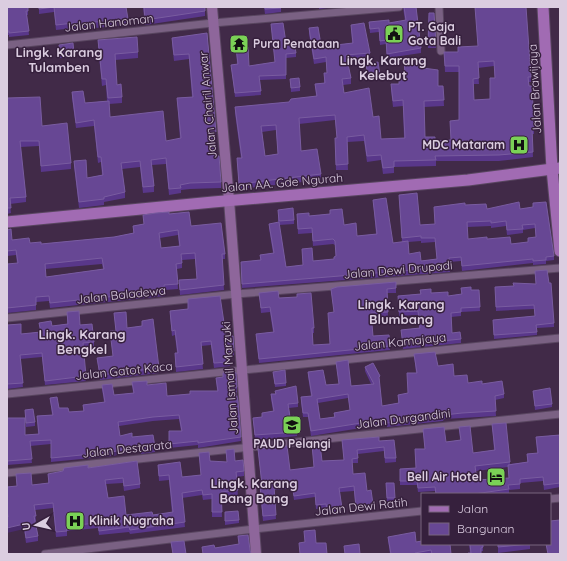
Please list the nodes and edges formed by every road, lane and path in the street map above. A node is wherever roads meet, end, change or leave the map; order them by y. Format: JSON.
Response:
{"nodes":[{"id":1,"x":212,"y":7,"type":"edge"},
{"id":2,"x":398,"y":7,"type":"edge"},
{"id":3,"x":439,"y":7,"type":"edge"},
{"id":4,"x":543,"y":7,"type":"edge"},
{"id":5,"x":213,"y":23,"type":"junction"},
{"id":6,"x":7,"y":46,"type":"edge"},
{"id":7,"x":441,"y":50,"type":"dead end"},
{"id":8,"x":556,"y":168,"type":"edge"},
{"id":9,"x":229,"y":200,"type":"junction"},
{"id":10,"x":7,"y":222,"type":"edge"},
{"id":11,"x":560,"y":251,"type":"edge"},
{"id":12,"x":560,"y":268,"type":"edge"},
{"id":13,"x":237,"y":294,"type":"junction"},
{"id":14,"x":7,"y":318,"type":"edge"},
{"id":15,"x":560,"y":338,"type":"edge"},
{"id":16,"x":242,"y":369,"type":"junction"},
{"id":17,"x":7,"y":394,"type":"edge"},
{"id":18,"x":560,"y":414,"type":"edge"},
{"id":19,"x":248,"y":448,"type":"junction"},
{"id":20,"x":7,"y":473,"type":"edge"},
{"id":21,"x":421,"y":512,"type":"edge"},
{"id":22,"x":254,"y":529,"type":"junction"},
{"id":23,"x":46,"y":554,"type":"edge"},
{"id":24,"x":256,"y":554,"type":"edge"}],
"edges":[{"from":1,"to":5,"type":"street","name":"Jalan Chairil Anwar"},
{"from":2,"to":5,"type":"street","name":"Jalan Hanoman"},
{"from":3,"to":7,"type":"street"},
{"from":4,"to":8,"type":"main road","name":"Jalan Brawijaya"},
{"from":5,"to":6,"type":"street","name":"Jalan Hanoman"},
{"from":5,"to":9,"type":"street","name":"Jalan Chairil Anwar"},
{"from":8,"to":9,"type":"main road","name":"Jalan AA. Gde Ngurah"},
{"from":8,"to":11,"type":"main road","name":"Jalan Brawijaya"},
{"from":9,"to":10,"type":"main road","name":"Jalan AA. Gde Ngurah"},
{"from":9,"to":13,"type":"street","name":"Jalan Ismail Marzuki"},
{"from":12,"to":13,"type":"street","name":"Jalan Dewi Drupadi"},
{"from":13,"to":14,"type":"street","name":"Jalan Baladewa"},
{"from":13,"to":16,"type":"street","name":"Jalan Ismail Marzuki"},
{"from":15,"to":16,"type":"street","name":"Jalan Kamajaya"},
{"from":16,"to":17,"type":"street","name":"Jalan Gatot Kaca"},
{"from":16,"to":19,"type":"street","name":"Jalan Ismail Marzuki"},
{"from":18,"to":19,"type":"street","name":"Jalan Durgandini"},
{"from":19,"to":20,"type":"street","name":"Jalan Destarata"},
{"from":19,"to":22,"type":"street","name":"Jalan Ismail Marzuki"},
{"from":21,"to":22,"type":"street","name":"Jalan Dewi Ratih"},
{"from":22,"to":23,"type":"street","name":"Jalan Dewi Ratih"},
{"from":22,"to":24,"type":"street","name":"Jalan Ismail Marzuki"}]}
